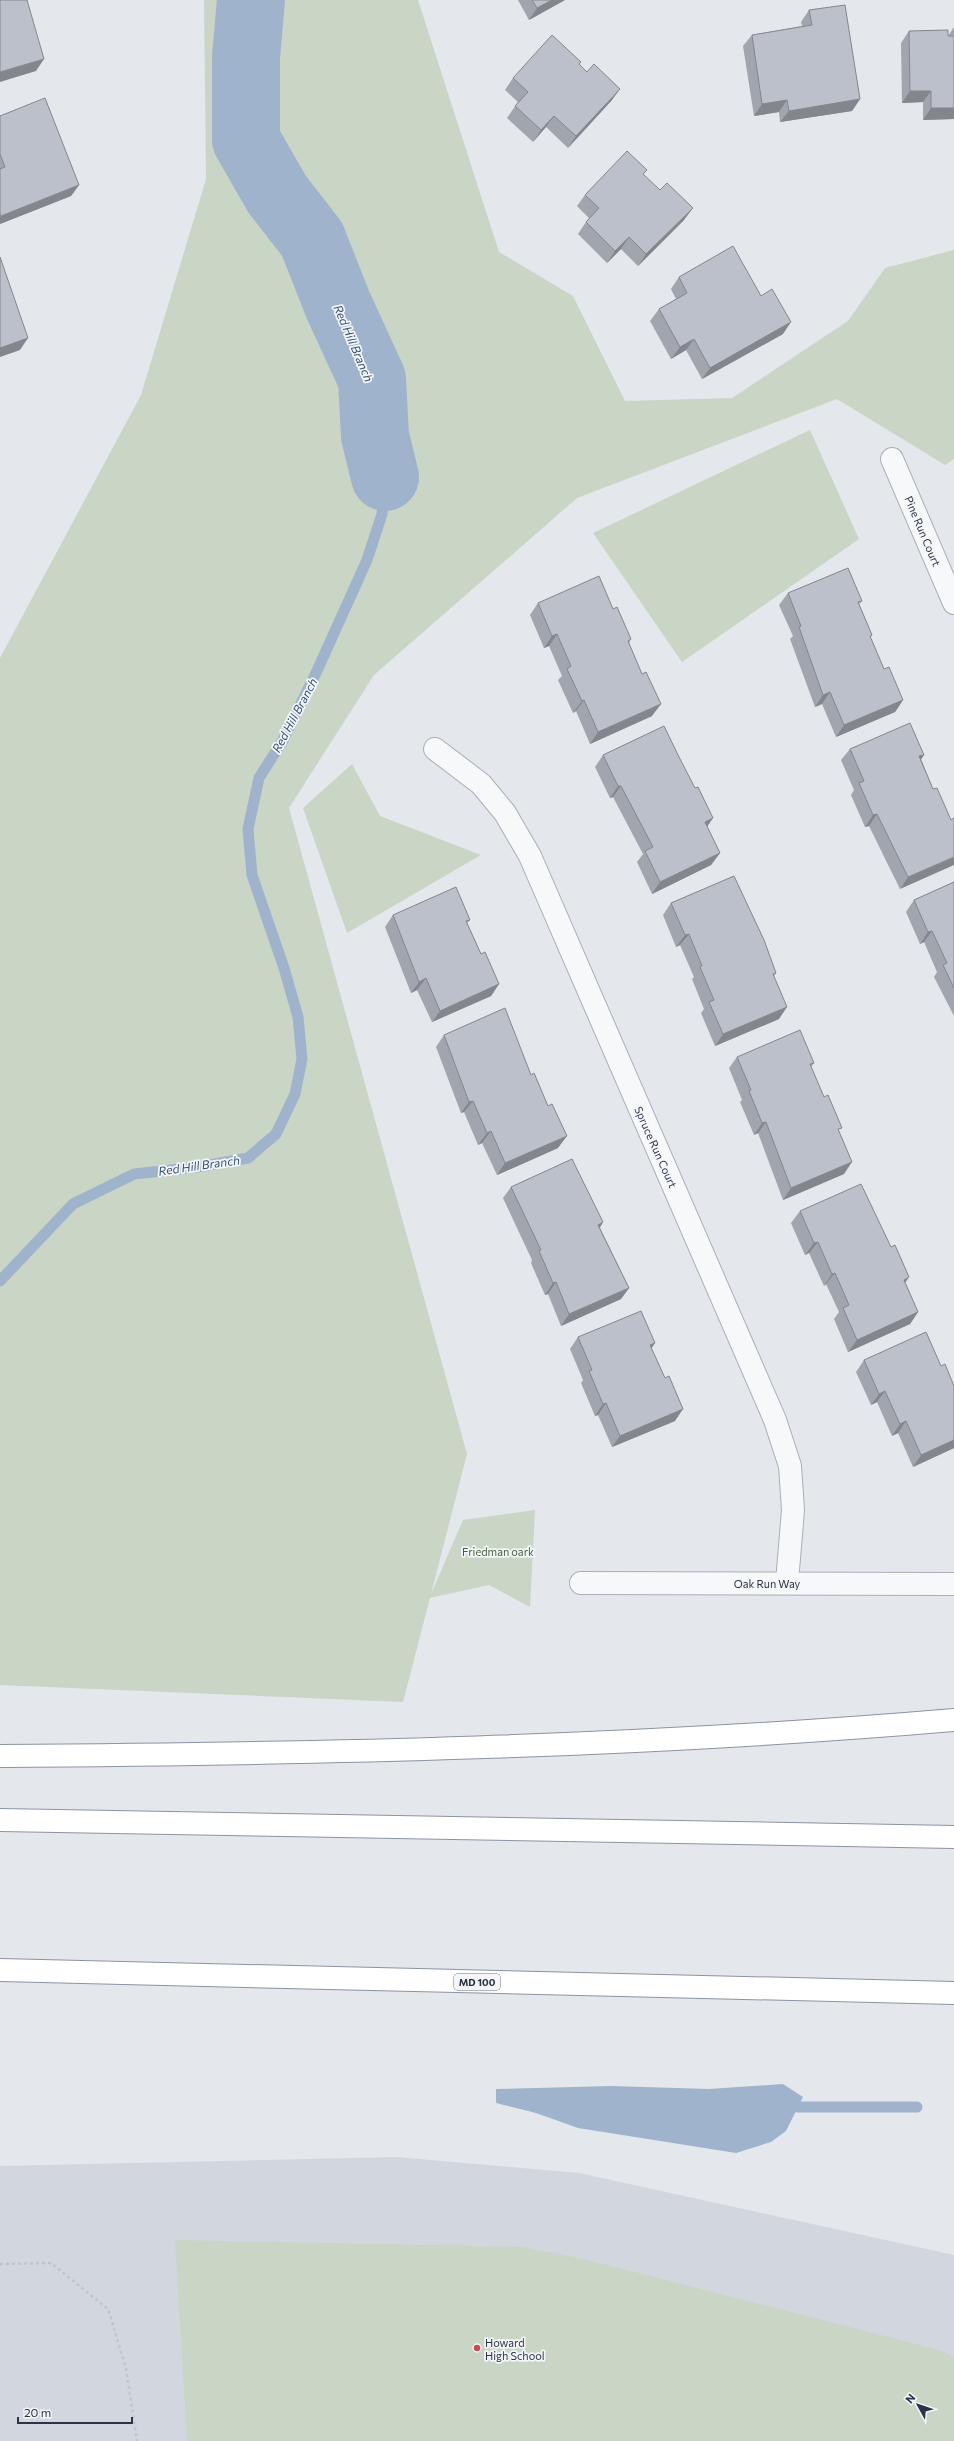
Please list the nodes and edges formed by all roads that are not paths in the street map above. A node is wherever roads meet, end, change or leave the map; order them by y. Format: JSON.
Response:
{"nodes":[{"id":1,"x":892,"y":459,"type":"dead end"},
{"id":2,"x":954,"y":603,"type":"edge"},
{"id":3,"x":435,"y":749,"type":"dead end"},
{"id":4,"x":787,"y":1582,"type":"junction"},
{"id":5,"x":581,"y":1583,"type":"dead end"},
{"id":6,"x":954,"y":1584,"type":"edge"},
{"id":7,"x":954,"y":1720,"type":"edge"},
{"id":8,"x":0,"y":1756,"type":"edge"},
{"id":9,"x":0,"y":1820,"type":"edge"},
{"id":10,"x":954,"y":1837,"type":"edge"},
{"id":11,"x":0,"y":1970,"type":"edge"},
{"id":12,"x":954,"y":1994,"type":"edge"}],
"edges":[{"from":1,"to":2,"type":"street","name":"Pine Run Court"},
{"from":3,"to":4,"type":"street","name":"Spruce Run Court"},
{"from":4,"to":5,"type":"street","name":"Oak Run Way"},
{"from":4,"to":6,"type":"street","name":"Oak Run Way"},
{"from":7,"to":8,"type":"highway"},
{"from":9,"to":10,"type":"highway"},
{"from":11,"to":12,"type":"highway","number":"MD 100"}]}
